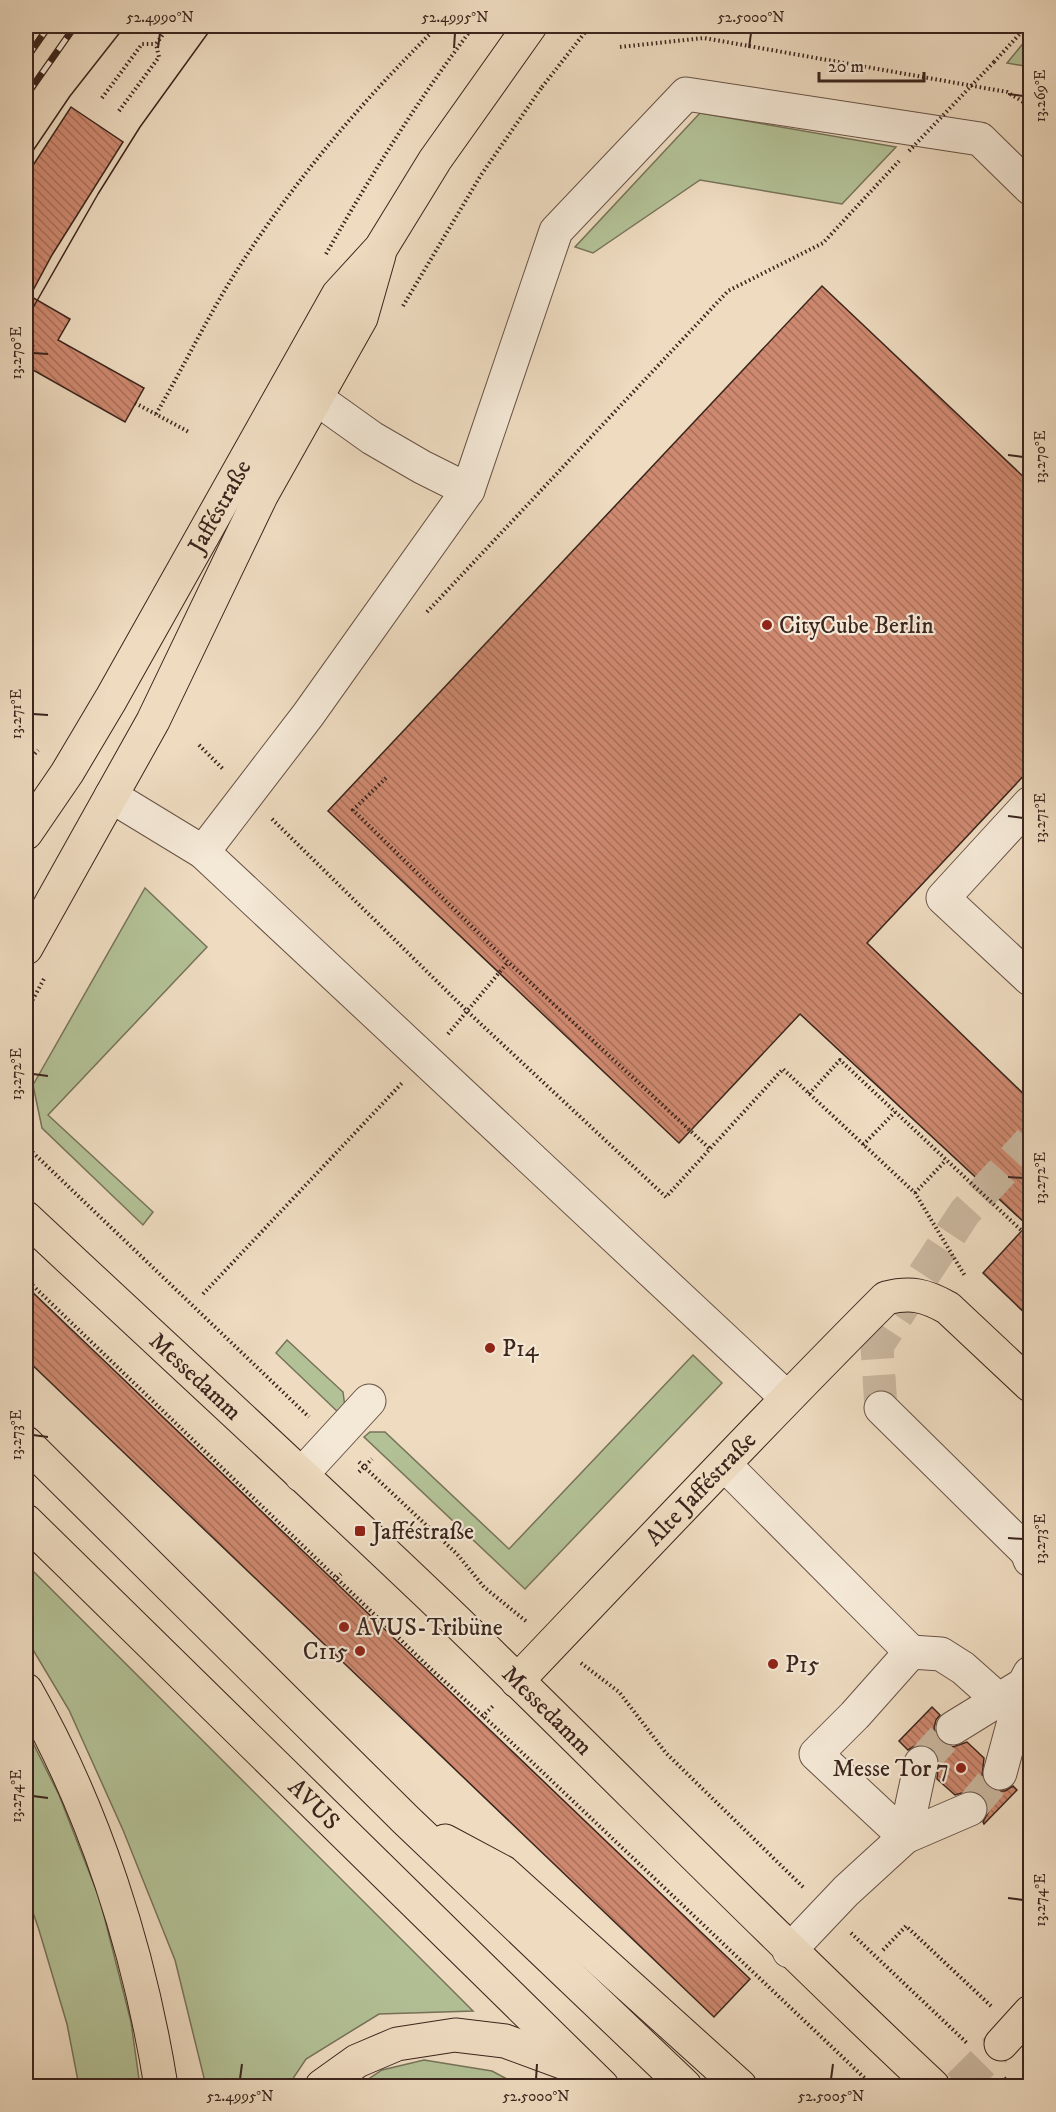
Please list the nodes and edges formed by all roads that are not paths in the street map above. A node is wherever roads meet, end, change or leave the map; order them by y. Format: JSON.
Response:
{"nodes":[{"id":1,"x":530,"y":26,"type":"edge"},
{"id":2,"x":1030,"y":188,"type":"edge"},
{"id":3,"x":381,"y":248,"type":"junction"},
{"id":4,"x":316,"y":398,"type":"junction"},
{"id":5,"x":468,"y":490,"type":"junction"},
{"id":6,"x":67,"y":773,"type":"junction"},
{"id":7,"x":111,"y":796,"type":"junction"},
{"id":8,"x":1030,"y":802,"type":"edge"},
{"id":9,"x":26,"y":833,"type":"edge"},
{"id":10,"x":203,"y":852,"type":"junction"},
{"id":11,"x":26,"y":948,"type":"edge"},
{"id":12,"x":1030,"y":979,"type":"edge"},
{"id":13,"x":26,"y":1218,"type":"edge"},
{"id":14,"x":1030,"y":1385,"type":"edge"},
{"id":15,"x":786,"y":1397,"type":"junction"},
{"id":16,"x":369,"y":1401,"type":"dead end"},
{"id":17,"x":881,"y":1408,"type":"tunnel mouth"},
{"id":18,"x":26,"y":1443,"type":"edge"},
{"id":19,"x":724,"y":1465,"type":"junction"},
{"id":20,"x":301,"y":1475,"type":"junction"},
{"id":21,"x":26,"y":1521,"type":"edge"},
{"id":22,"x":1030,"y":1560,"type":"edge"},
{"id":23,"x":910,"y":1652,"type":"junction"},
{"id":24,"x":517,"y":1681,"type":"junction"},
{"id":25,"x":1018,"y":1686,"type":"edge"},
{"id":26,"x":26,"y":1690,"type":"edge"},
{"id":27,"x":953,"y":1728,"type":"tunnel mouth"},
{"id":28,"x":921,"y":1763,"type":"tunnel mouth"},
{"id":29,"x":1000,"y":1773,"type":"tunnel mouth"},
{"id":30,"x":970,"y":1809,"type":"tunnel mouth"},
{"id":31,"x":406,"y":1820,"type":"junction"},
{"id":32,"x":905,"y":1837,"type":"junction"},
{"id":33,"x":789,"y":1951,"type":"junction"},
{"id":34,"x":1030,"y":2012,"type":"edge"},
{"id":35,"x":989,"y":2054,"type":"tunnel mouth"},
{"id":36,"x":593,"y":2078,"type":"edge"},
{"id":37,"x":161,"y":2086,"type":"edge"},
{"id":38,"x":322,"y":2086,"type":"edge"},
{"id":39,"x":685,"y":2086,"type":"edge"},
{"id":40,"x":740,"y":2086,"type":"edge"},
{"id":41,"x":933,"y":2086,"type":"edge"}],
"edges":[{"from":1,"to":3,"type":"main road","name":"Jafféstraße"},
{"from":2,"to":5,"type":"lane"},
{"from":3,"to":4,"type":"main road","name":"Jafféstraße"},
{"from":3,"to":6,"type":"main road","name":"Jafféstraße"},
{"from":4,"to":5,"type":"lane"},
{"from":4,"to":7,"type":"main road","name":"Jafféstraße"},
{"from":5,"to":10,"type":"lane"},
{"from":6,"to":7,"type":"main road"},
{"from":6,"to":9,"type":"main road","name":"Jafféstraße"},
{"from":7,"to":10,"type":"lane"},
{"from":7,"to":11,"type":"main road","name":"Jafféstraße"},
{"from":8,"to":12,"type":"lane"},
{"from":10,"to":15,"type":"lane"},
{"from":13,"to":20,"type":"main road","name":"Messedamm"},
{"from":14,"to":15,"type":"main road","name":"Alte Jafféstraße"},
{"from":15,"to":19,"type":"main road","name":"Alte Jafféstraße"},
{"from":16,"to":20,"type":"lane"},
{"from":17,"to":22,"type":"lane"},
{"from":18,"to":31,"type":"main road"},
{"from":19,"to":23,"type":"lane"},
{"from":19,"to":24,"type":"main road","name":"Alte Jafféstraße"},
{"from":20,"to":24,"type":"main road","name":"Messedamm"},
{"from":21,"to":36,"type":"main road","name":"AVUS"},
{"from":23,"to":25,"type":"lane"},
{"from":23,"to":32,"type":"lane"},
{"from":24,"to":33,"type":"main road","name":"Messedamm"},
{"from":25,"to":27,"type":"lane"},
{"from":25,"to":29,"type":"lane"},
{"from":26,"to":37,"type":"main road"},
{"from":28,"to":32,"type":"lane"},
{"from":30,"to":32,"type":"lane"},
{"from":31,"to":39,"type":"main road"},
{"from":31,"to":40,"type":"main road"},
{"from":32,"to":33,"type":"lane"},
{"from":33,"to":41,"type":"main road","name":"Messedamm"},
{"from":34,"to":35,"type":"main road"},
{"from":36,"to":38,"type":"main road"}]}
